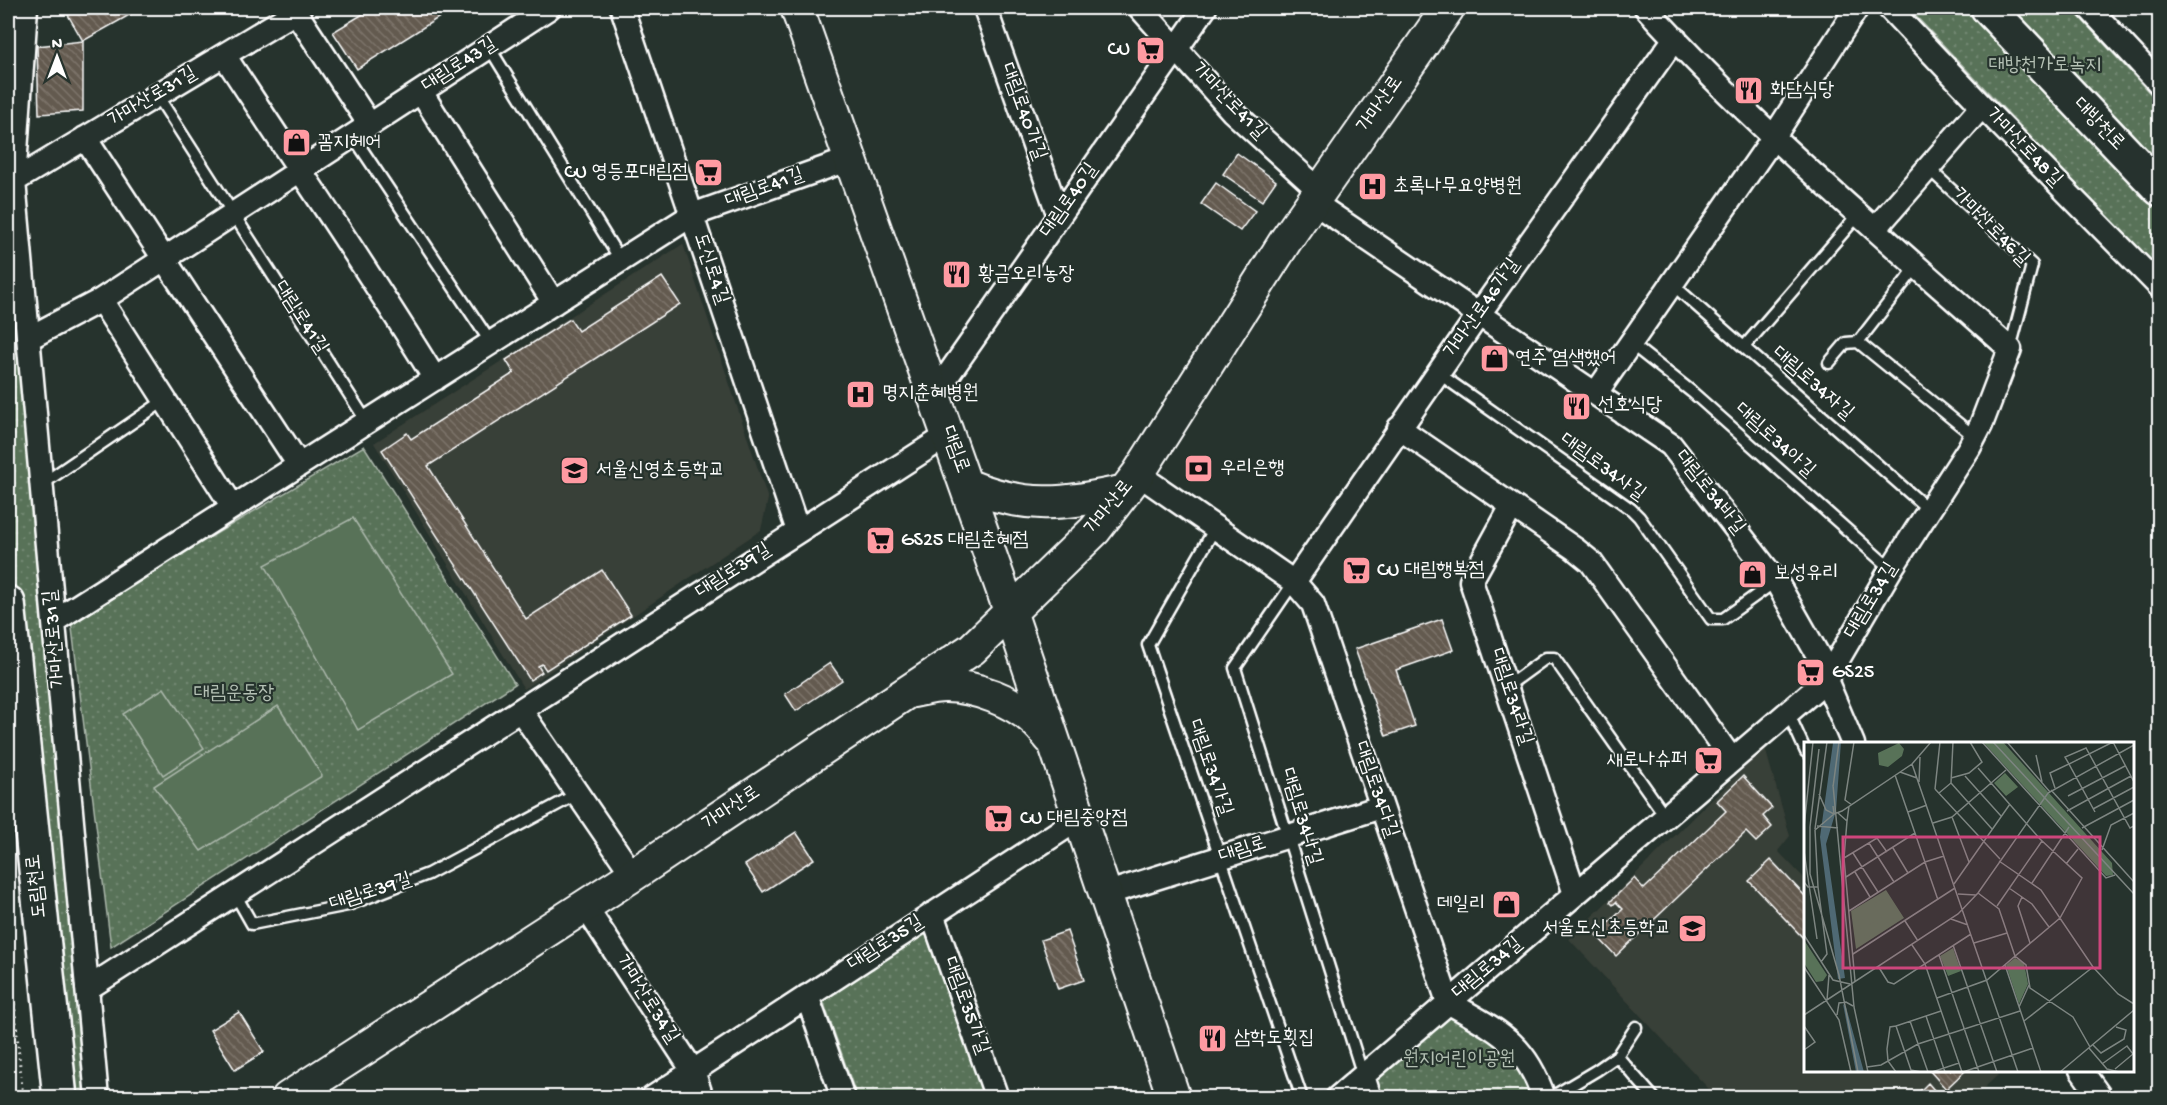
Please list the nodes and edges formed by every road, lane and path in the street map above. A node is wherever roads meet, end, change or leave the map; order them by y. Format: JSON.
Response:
{"nodes":[{"id":1,"x":26,"y":8,"type":"edge"},
{"id":2,"x":549,"y":8,"type":"edge"},
{"id":3,"x":622,"y":8,"type":"edge"},
{"id":4,"x":797,"y":8,"type":"edge"},
{"id":5,"x":985,"y":8,"type":"edge"},
{"id":6,"x":1140,"y":8,"type":"edge"},
{"id":7,"x":1205,"y":8,"type":"edge"},
{"id":8,"x":1448,"y":8,"type":"edge"},
{"id":9,"x":1646,"y":8,"type":"edge"},
{"id":10,"x":1857,"y":8,"type":"edge"},
{"id":11,"x":1889,"y":8,"type":"edge"},
{"id":12,"x":1988,"y":8,"type":"edge"},
{"id":13,"x":2089,"y":8,"type":"edge"},
{"id":14,"x":1675,"y":38,"type":"junction"},
{"id":15,"x":489,"y":47,"type":"junction"},
{"id":16,"x":1177,"y":48,"type":"junction"},
{"id":17,"x":224,"y":55,"type":"junction"},
{"id":18,"x":2160,"y":84,"type":"edge"},
{"id":19,"x":421,"y":92,"type":"junction"},
{"id":20,"x":157,"y":95,"type":"junction"},
{"id":21,"x":1982,"y":106,"type":"junction"},
{"id":22,"x":362,"y":130,"type":"junction"},
{"id":23,"x":85,"y":138,"type":"junction"},
{"id":24,"x":1773,"y":138,"type":"junction"},
{"id":25,"x":850,"y":159,"type":"junction"},
{"id":26,"x":1928,"y":168,"type":"junction"},
{"id":27,"x":299,"y":171,"type":"junction"},
{"id":28,"x":14,"y":181,"type":"junction"},
{"id":29,"x":2160,"y":189,"type":"edge"},
{"id":30,"x":1317,"y":196,"type":"junction"},
{"id":31,"x":233,"y":214,"type":"junction"},
{"id":32,"x":692,"y":215,"type":"junction"},
{"id":33,"x":1059,"y":216,"type":"junction"},
{"id":34,"x":1867,"y":221,"type":"junction"},
{"id":35,"x":164,"y":259,"type":"junction"},
{"id":36,"x":621,"y":261,"type":"junction"},
{"id":37,"x":1917,"y":266,"type":"junction"},
{"id":38,"x":1672,"y":284,"type":"junction"},
{"id":39,"x":2160,"y":287,"type":"edge"},
{"id":40,"x":101,"y":300,"type":"junction"},
{"id":41,"x":554,"y":303,"type":"junction"},
{"id":42,"x":1479,"y":314,"type":"junction"},
{"id":43,"x":29,"y":338,"type":"junction"},
{"id":44,"x":1858,"y":342,"type":"junction"},
{"id":45,"x":491,"y":343,"type":"junction"},
{"id":46,"x":1630,"y":344,"type":"junction"},
{"id":47,"x":1744,"y":347,"type":"junction"},
{"id":48,"x":2010,"y":349,"type":"junction"},
{"id":49,"x":1829,"y":363,"type":"dead end"},
{"id":50,"x":1438,"y":373,"type":"junction"},
{"id":51,"x":435,"y":379,"type":"junction"},
{"id":52,"x":1596,"y":393,"type":"junction"},
{"id":53,"x":934,"y":394,"type":"junction"},
{"id":54,"x":165,"y":400,"type":"junction"},
{"id":55,"x":367,"y":422,"type":"junction"},
{"id":56,"x":1399,"y":428,"type":"junction"},
{"id":57,"x":948,"y":435,"type":"junction"},
{"id":58,"x":1975,"y":437,"type":"junction"},
{"id":59,"x":299,"y":465,"type":"junction"},
{"id":60,"x":48,"y":480,"type":"dead end"},
{"id":61,"x":1131,"y":483,"type":"junction"},
{"id":62,"x":966,"y":485,"type":"junction"},
{"id":63,"x":1512,"y":506,"type":"junction"},
{"id":64,"x":233,"y":507,"type":"junction"},
{"id":65,"x":1929,"y":510,"type":"junction"},
{"id":66,"x":1215,"y":528,"type":"junction"},
{"id":67,"x":798,"y":531,"type":"junction"},
{"id":68,"x":1891,"y":569,"type":"junction"},
{"id":69,"x":1776,"y":581,"type":"junction"},
{"id":70,"x":1294,"y":582,"type":"junction"},
{"id":71,"x":8,"y":603,"type":"edge"},
{"id":72,"x":1010,"y":611,"type":"junction"},
{"id":73,"x":54,"y":621,"type":"junction"},
{"id":74,"x":1826,"y":680,"type":"junction"},
{"id":75,"x":1506,"y":687,"type":"junction"},
{"id":76,"x":909,"y":692,"type":"junction"},
{"id":77,"x":521,"y":711,"type":"junction"},
{"id":78,"x":1788,"y":712,"type":"junction"},
{"id":79,"x":1852,"y":742,"type":"edge"},
{"id":80,"x":1054,"y":743,"type":"junction"},
{"id":81,"x":1804,"y":748,"type":"edge"},
{"id":82,"x":1732,"y":760,"type":"junction"},
{"id":83,"x":577,"y":794,"type":"junction"},
{"id":84,"x":1381,"y":807,"type":"junction"},
{"id":85,"x":1666,"y":817,"type":"junction"},
{"id":86,"x":1080,"y":818,"type":"junction"},
{"id":87,"x":1288,"y":837,"type":"junction"},
{"id":88,"x":1221,"y":858,"type":"junction"},
{"id":89,"x":633,"y":875,"type":"junction"},
{"id":90,"x":235,"y":894,"type":"junction"},
{"id":91,"x":1105,"y":894,"type":"junction"},
{"id":92,"x":1575,"y":894,"type":"junction"},
{"id":93,"x":585,"y":906,"type":"junction"},
{"id":94,"x":932,"y":914,"type":"junction"},
{"id":95,"x":8,"y":939,"type":"edge"},
{"id":96,"x":87,"y":989,"type":"junction"},
{"id":97,"x":807,"y":996,"type":"junction"},
{"id":98,"x":1448,"y":1002,"type":"junction"},
{"id":99,"x":1636,"y":1027,"type":"dead end"},
{"id":100,"x":1617,"y":1056,"type":"junction"},
{"id":101,"x":693,"y":1071,"type":"junction"},
{"id":102,"x":2082,"y":1072,"type":"edge"},
{"id":103,"x":1363,"y":1076,"type":"junction"},
{"id":104,"x":298,"y":1095,"type":"edge"},
{"id":105,"x":2101,"y":1097,"type":"edge"},
{"id":106,"x":23,"y":1098,"type":"edge"},
{"id":107,"x":60,"y":1098,"type":"edge"},
{"id":108,"x":97,"y":1098,"type":"edge"},
{"id":109,"x":652,"y":1098,"type":"edge"},
{"id":110,"x":702,"y":1098,"type":"edge"},
{"id":111,"x":843,"y":1098,"type":"edge"},
{"id":112,"x":997,"y":1098,"type":"edge"},
{"id":113,"x":1174,"y":1098,"type":"edge"},
{"id":114,"x":1302,"y":1098,"type":"edge"},
{"id":115,"x":1337,"y":1098,"type":"edge"},
{"id":116,"x":1370,"y":1098,"type":"edge"},
{"id":117,"x":1544,"y":1098,"type":"edge"},
{"id":118,"x":1550,"y":1098,"type":"edge"},
{"id":119,"x":1654,"y":1098,"type":"edge"}],
"edges":[{"from":1,"to":28,"type":"street","name":"가마산로31길"},
{"from":2,"to":15,"type":"street","name":"대림로43길"},
{"from":3,"to":32,"type":"street","name":"도신로4길"},
{"from":4,"to":25,"type":"main road","name":"대림로"},
{"from":5,"to":33,"type":"street","name":"대림로40가길"},
{"from":6,"to":16,"type":"street","name":"가마산로41길"},
{"from":7,"to":16,"type":"street","name":"대림로40길"},
{"from":8,"to":30,"type":"main road","name":"가마산로"},
{"from":9,"to":14,"type":"street"},
{"from":10,"to":24,"type":"street"},
{"from":11,"to":21,"type":"street","name":"가마산로48길"},
{"from":12,"to":29,"type":"main road","name":"대방천로"},
{"from":13,"to":18,"type":"street"},
{"from":14,"to":24,"type":"street"},
{"from":14,"to":42,"type":"street","name":"가마산로46가길"},
{"from":15,"to":19,"type":"street","name":"대림로43길"},
{"from":15,"to":36,"type":"lane"},
{"from":16,"to":30,"type":"street","name":"가마산로41길"},
{"from":16,"to":33,"type":"street","name":"대림로40길"},
{"from":17,"to":20,"type":"street","name":"가마산로31길"},
{"from":17,"to":22,"type":"street","name":"가마산로31길"},
{"from":17,"to":27,"type":"street"},
{"from":19,"to":22,"type":"street","name":"대림로43길"},
{"from":19,"to":41,"type":"street"},
{"from":20,"to":23,"type":"street","name":"가마산로31길"},
{"from":20,"to":31,"type":"lane"},
{"from":21,"to":26,"type":"street"},
{"from":21,"to":39,"type":"street","name":"가마산로48길"},
{"from":22,"to":27,"type":"street","name":"대림로43길"},
{"from":22,"to":45,"type":"lane"},
{"from":23,"to":28,"type":"street","name":"가마산로31길"},
{"from":23,"to":35,"type":"street"},
{"from":24,"to":34,"type":"street"},
{"from":24,"to":38,"type":"street"},
{"from":25,"to":32,"type":"street","name":"대림로41길"},
{"from":25,"to":53,"type":"main road","name":"대림로"},
{"from":26,"to":34,"type":"street"},
{"from":26,"to":48,"type":"lane","name":"가마산로46길"},
{"from":27,"to":31,"type":"street","name":"대림로43길"},
{"from":27,"to":51,"type":"street"},
{"from":28,"to":43,"type":"street","name":"가마산로31길"},
{"from":30,"to":42,"type":"street"},
{"from":30,"to":61,"type":"main road","name":"가마산로"},
{"from":31,"to":35,"type":"street","name":"대림로43길"},
{"from":31,"to":55,"type":"lane","name":"대림로41길"},
{"from":32,"to":36,"type":"street","name":"대림로41길"},
{"from":32,"to":67,"type":"street","name":"도신로4길"},
{"from":33,"to":53,"type":"street","name":"대림로40길"},
{"from":34,"to":37,"type":"street"},
{"from":34,"to":47,"type":"lane"},
{"from":35,"to":40,"type":"street","name":"대림로43길"},
{"from":35,"to":59,"type":"street"},
{"from":36,"to":41,"type":"street","name":"대림로41길"},
{"from":37,"to":44,"type":"lane"},
{"from":37,"to":48,"type":"street"},
{"from":38,"to":46,"type":"street"},
{"from":38,"to":47,"type":"lane","name":"대림로34자길"},
{"from":40,"to":43,"type":"street","name":"대림로43길"},
{"from":40,"to":54,"type":"street"},
{"from":41,"to":45,"type":"street","name":"대림로41길"},
{"from":42,"to":50,"type":"street","name":"가마산로46가길"},
{"from":42,"to":52,"type":"street","name":"대림로34바길"},
{"from":43,"to":73,"type":"street","name":"가마산로31길"},
{"from":44,"to":49,"type":"lane"},
{"from":44,"to":58,"type":"lane"},
{"from":45,"to":51,"type":"street","name":"대림로41길"},
{"from":46,"to":52,"type":"street"},
{"from":46,"to":68,"type":"lane","name":"대림로34아길"},
{"from":47,"to":65,"type":"lane","name":"대림로34자길"},
{"from":48,"to":58,"type":"street","name":"대림로34길"},
{"from":50,"to":56,"type":"street","name":"가마산로46가길"},
{"from":50,"to":69,"type":"lane","name":"대림로34사길"},
{"from":51,"to":55,"type":"street","name":"대림로41길"},
{"from":52,"to":69,"type":"street","name":"대림로34바길"},
{"from":53,"to":57,"type":"main road","name":"대림로"},
{"from":54,"to":60,"type":"lane"},
{"from":54,"to":64,"type":"street"},
{"from":55,"to":59,"type":"street","name":"대림로41길"},
{"from":56,"to":63,"type":"street"},
{"from":56,"to":70,"type":"street","name":"가마산로46가길"},
{"from":57,"to":62,"type":"main road","name":"대림로"},
{"from":57,"to":67,"type":"street","name":"대림로39길"},
{"from":58,"to":65,"type":"street","name":"대림로34길"},
{"from":59,"to":64,"type":"street","name":"대림로41길"},
{"from":61,"to":62,"type":"main road"},
{"from":61,"to":66,"type":"street","name":"가마산로"},
{"from":61,"to":72,"type":"main road","name":"가마산로"},
{"from":62,"to":72,"type":"main road","name":"대림로"},
{"from":63,"to":75,"type":"street","name":"대림로34라길"},
{"from":63,"to":82,"type":"street"},
{"from":64,"to":73,"type":"street","name":"대림로41길"},
{"from":65,"to":68,"type":"street","name":"대림로34길"},
{"from":66,"to":70,"type":"street","name":"가마산로"},
{"from":66,"to":88,"type":"lane","name":"대림로34가길"},
{"from":67,"to":77,"type":"street","name":"대림로39길"},
{"from":68,"to":74,"type":"street","name":"대림로34길"},
{"from":69,"to":74,"type":"street","name":"대림로34바길"},
{"from":70,"to":84,"type":"street","name":"대림로34다길"},
{"from":70,"to":87,"type":"lane","name":"대림로34나길"},
{"from":71,"to":107,"type":"main road","name":"도림천로"},
{"from":72,"to":76,"type":"main road","name":"가마산로"},
{"from":72,"to":80,"type":"main road","name":"대림로"},
{"from":73,"to":96,"type":"street","name":"가마산로31길"},
{"from":74,"to":78,"type":"street","name":"대림로34길"},
{"from":74,"to":79,"type":"street","name":"대림로34바길"},
{"from":75,"to":85,"type":"lane"},
{"from":75,"to":92,"type":"street","name":"대림로34라길"},
{"from":76,"to":80,"type":"main road"},
{"from":76,"to":89,"type":"main road","name":"가마산로"},
{"from":77,"to":83,"type":"street"},
{"from":77,"to":90,"type":"street","name":"대림로39길"},
{"from":78,"to":81,"type":"lane"},
{"from":78,"to":82,"type":"street","name":"대림로34길"},
{"from":80,"to":86,"type":"main road","name":"대림로"},
{"from":82,"to":85,"type":"street","name":"대림로34길"},
{"from":83,"to":89,"type":"street"},
{"from":83,"to":90,"type":"lane","name":"대림로39길"},
{"from":84,"to":87,"type":"street","name":"대림로"},
{"from":84,"to":98,"type":"street","name":"대림로34다길"},
{"from":85,"to":92,"type":"street","name":"대림로34길"},
{"from":86,"to":91,"type":"main road","name":"대림로"},
{"from":86,"to":94,"type":"street","name":"대림로35길"},
{"from":87,"to":88,"type":"street","name":"대림로"},
{"from":87,"to":103,"type":"lane","name":"대림로34나길"},
{"from":88,"to":91,"type":"street","name":"대림로"},
{"from":88,"to":114,"type":"lane","name":"대림로34가길"},
{"from":89,"to":93,"type":"main road","name":"가마산로"},
{"from":90,"to":96,"type":"street","name":"대림로39길"},
{"from":91,"to":113,"type":"main road","name":"대림로"},
{"from":92,"to":98,"type":"street","name":"대림로34길"},
{"from":93,"to":101,"type":"street","name":"가마산로34길"},
{"from":93,"to":104,"type":"main road","name":"가마산로"},
{"from":94,"to":97,"type":"street","name":"대림로35길"},
{"from":94,"to":112,"type":"street","name":"대림로35가길"},
{"from":95,"to":106,"type":"path"},
{"from":96,"to":108,"type":"street","name":"가마산로31길"},
{"from":97,"to":101,"type":"street","name":"대림로35길"},
{"from":97,"to":111,"type":"street"},
{"from":98,"to":103,"type":"street","name":"대림로34길"},
{"from":98,"to":117,"type":"street"},
{"from":99,"to":100,"type":"lane"},
{"from":100,"to":118,"type":"lane"},
{"from":100,"to":119,"type":"lane"},
{"from":101,"to":109,"type":"street","name":"대림로35길"},
{"from":101,"to":110,"type":"street","name":"가마산로34길"},
{"from":102,"to":105,"type":"street"},
{"from":103,"to":115,"type":"street","name":"대림로34길"},
{"from":103,"to":116,"type":"street"}]}
